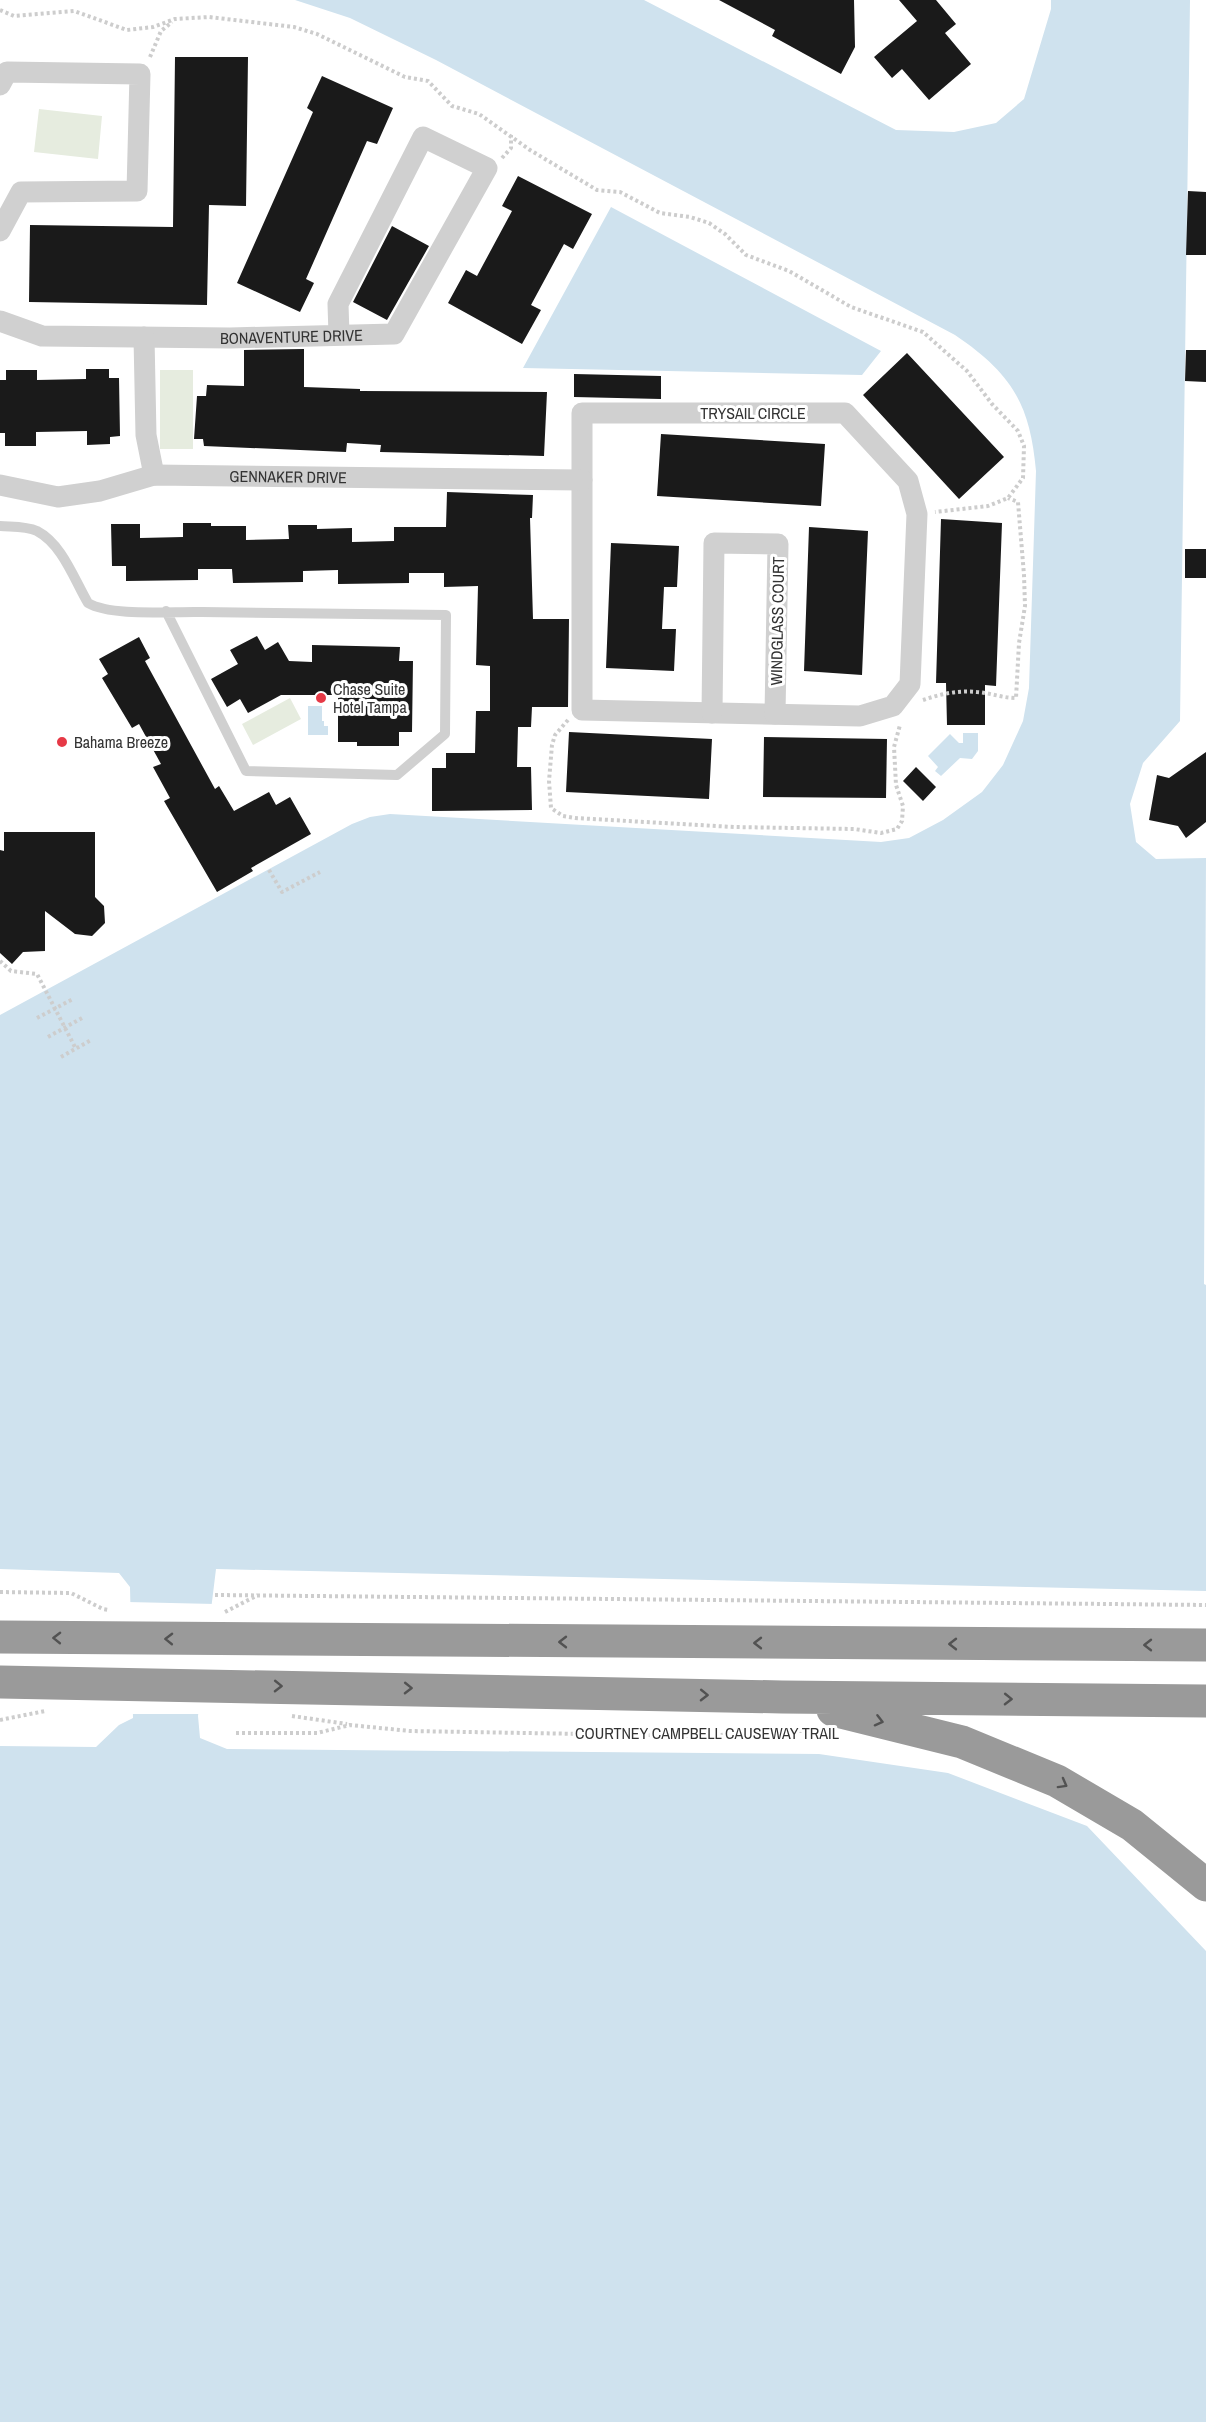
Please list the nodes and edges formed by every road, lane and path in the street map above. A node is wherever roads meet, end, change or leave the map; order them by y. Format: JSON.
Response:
{"nodes":[{"id":1,"x":0,"y":10,"type":"edge"},
{"id":2,"x":175,"y":19,"type":"junction"},
{"id":3,"x":140,"y":74,"type":"junction"},
{"id":4,"x":0,"y":86,"type":"edge"},
{"id":5,"x":0,"y":231,"type":"edge"},
{"id":6,"x":0,"y":321,"type":"edge"},
{"id":7,"x":339,"y":335,"type":"junction"},
{"id":8,"x":144,"y":337,"type":"junction"},
{"id":9,"x":154,"y":475,"type":"junction"},
{"id":10,"x":582,"y":480,"type":"junction"},
{"id":11,"x":0,"y":485,"type":"edge"},
{"id":12,"x":1008,"y":498,"type":"junction"},
{"id":13,"x":916,"y":514,"type":"junction"},
{"id":14,"x":0,"y":526,"type":"edge"},
{"id":15,"x":166,"y":611,"type":"junction"},
{"id":16,"x":919,"y":704,"type":"dead end"},
{"id":17,"x":582,"y":710,"type":"junction"},
{"id":18,"x":712,"y":713,"type":"junction"},
{"id":19,"x":775,"y":714,"type":"junction"},
{"id":20,"x":902,"y":720,"type":"dead end"},
{"id":21,"x":269,"y":870,"type":"dead end"},
{"id":22,"x":320,"y":872,"type":"dead end"},
{"id":23,"x":0,"y":961,"type":"edge"},
{"id":24,"x":73,"y":999,"type":"dead end"},
{"id":25,"x":55,"y":1009,"type":"junction"},
{"id":26,"x":37,"y":1018,"type":"dead end"},
{"id":27,"x":82,"y":1018,"type":"dead end"},
{"id":28,"x":65,"y":1027,"type":"junction"},
{"id":29,"x":48,"y":1037,"type":"dead end"},
{"id":30,"x":92,"y":1040,"type":"dead end"},
{"id":31,"x":76,"y":1049,"type":"junction"},
{"id":32,"x":61,"y":1057,"type":"dead end"},
{"id":33,"x":0,"y":1592,"type":"edge"},
{"id":34,"x":215,"y":1595,"type":"dead end"},
{"id":35,"x":259,"y":1595,"type":"junction"},
{"id":36,"x":1206,"y":1605,"type":"edge"},
{"id":37,"x":114,"y":1624,"type":"junction"},
{"id":38,"x":225,"y":1626,"type":"junction"},
{"id":39,"x":0,"y":1637,"type":"edge"},
{"id":40,"x":1206,"y":1646,"type":"edge"},
{"id":41,"x":0,"y":1682,"type":"edge"},
{"id":42,"x":782,"y":1697,"type":"junction"},
{"id":43,"x":1206,"y":1701,"type":"edge"},
{"id":44,"x":822,"y":1730,"type":"dead end"},
{"id":45,"x":236,"y":1733,"type":"dead end"},
{"id":46,"x":1206,"y":1885,"type":"edge"}],
"edges":[{"from":1,"to":2,"type":"path"},
{"from":2,"to":3,"type":"path"},
{"from":2,"to":12,"type":"path"},
{"from":3,"to":4,"type":"street"},
{"from":3,"to":5,"type":"street"},
{"from":6,"to":8,"type":"street","name":"BONAVENTURE DRIVE"},
{"from":7,"to":7,"type":"street","name":"BONAVENTURE DRIVE"},
{"from":7,"to":8,"type":"street","name":"BONAVENTURE DRIVE"},
{"from":8,"to":9,"type":"street"},
{"from":9,"to":10,"type":"street","name":"GENNAKER DRIVE"},
{"from":9,"to":11,"type":"street","name":"GENNAKER DRIVE"},
{"from":10,"to":13,"type":"street","name":"TRYSAIL CIRCLE"},
{"from":10,"to":17,"type":"street","name":"TRYSAIL CIRCLE"},
{"from":12,"to":13,"type":"path"},
{"from":12,"to":16,"type":"path"},
{"from":13,"to":19,"type":"street","name":"TRYSAIL CIRCLE"},
{"from":14,"to":15,"type":"lane"},
{"from":15,"to":15,"type":"lane"},
{"from":17,"to":18,"type":"street","name":"TRYSAIL CIRCLE"},
{"from":17,"to":20,"type":"path"},
{"from":18,"to":19,"type":"street","name":"TRYSAIL CIRCLE"},
{"from":18,"to":19,"type":"street","name":"WINDGLASS COURT"},
{"from":21,"to":22,"type":"path"},
{"from":23,"to":25,"type":"path"},
{"from":24,"to":25,"type":"path"},
{"from":25,"to":26,"type":"path"},
{"from":25,"to":28,"type":"path"},
{"from":27,"to":28,"type":"path"},
{"from":28,"to":29,"type":"path"},
{"from":28,"to":31,"type":"path"},
{"from":30,"to":31,"type":"path"},
{"from":31,"to":32,"type":"path"},
{"from":33,"to":37,"type":"path"},
{"from":34,"to":35,"type":"path"},
{"from":35,"to":36,"type":"path"},
{"from":35,"to":38,"type":"path"},
{"from":38,"to":37,"type":"highway","one_way":true},
{"from":37,"to":39,"type":"highway","one_way":true},
{"from":40,"to":38,"type":"highway","one_way":true},
{"from":41,"to":42,"type":"highway","one_way":true},
{"from":42,"to":43,"type":"highway","one_way":true},
{"from":42,"to":46,"type":"highway","one_way":true},
{"from":44,"to":45,"type":"path","name":"COURTNEY CAMPBELL CAUSEWAY TRAIL"}]}
